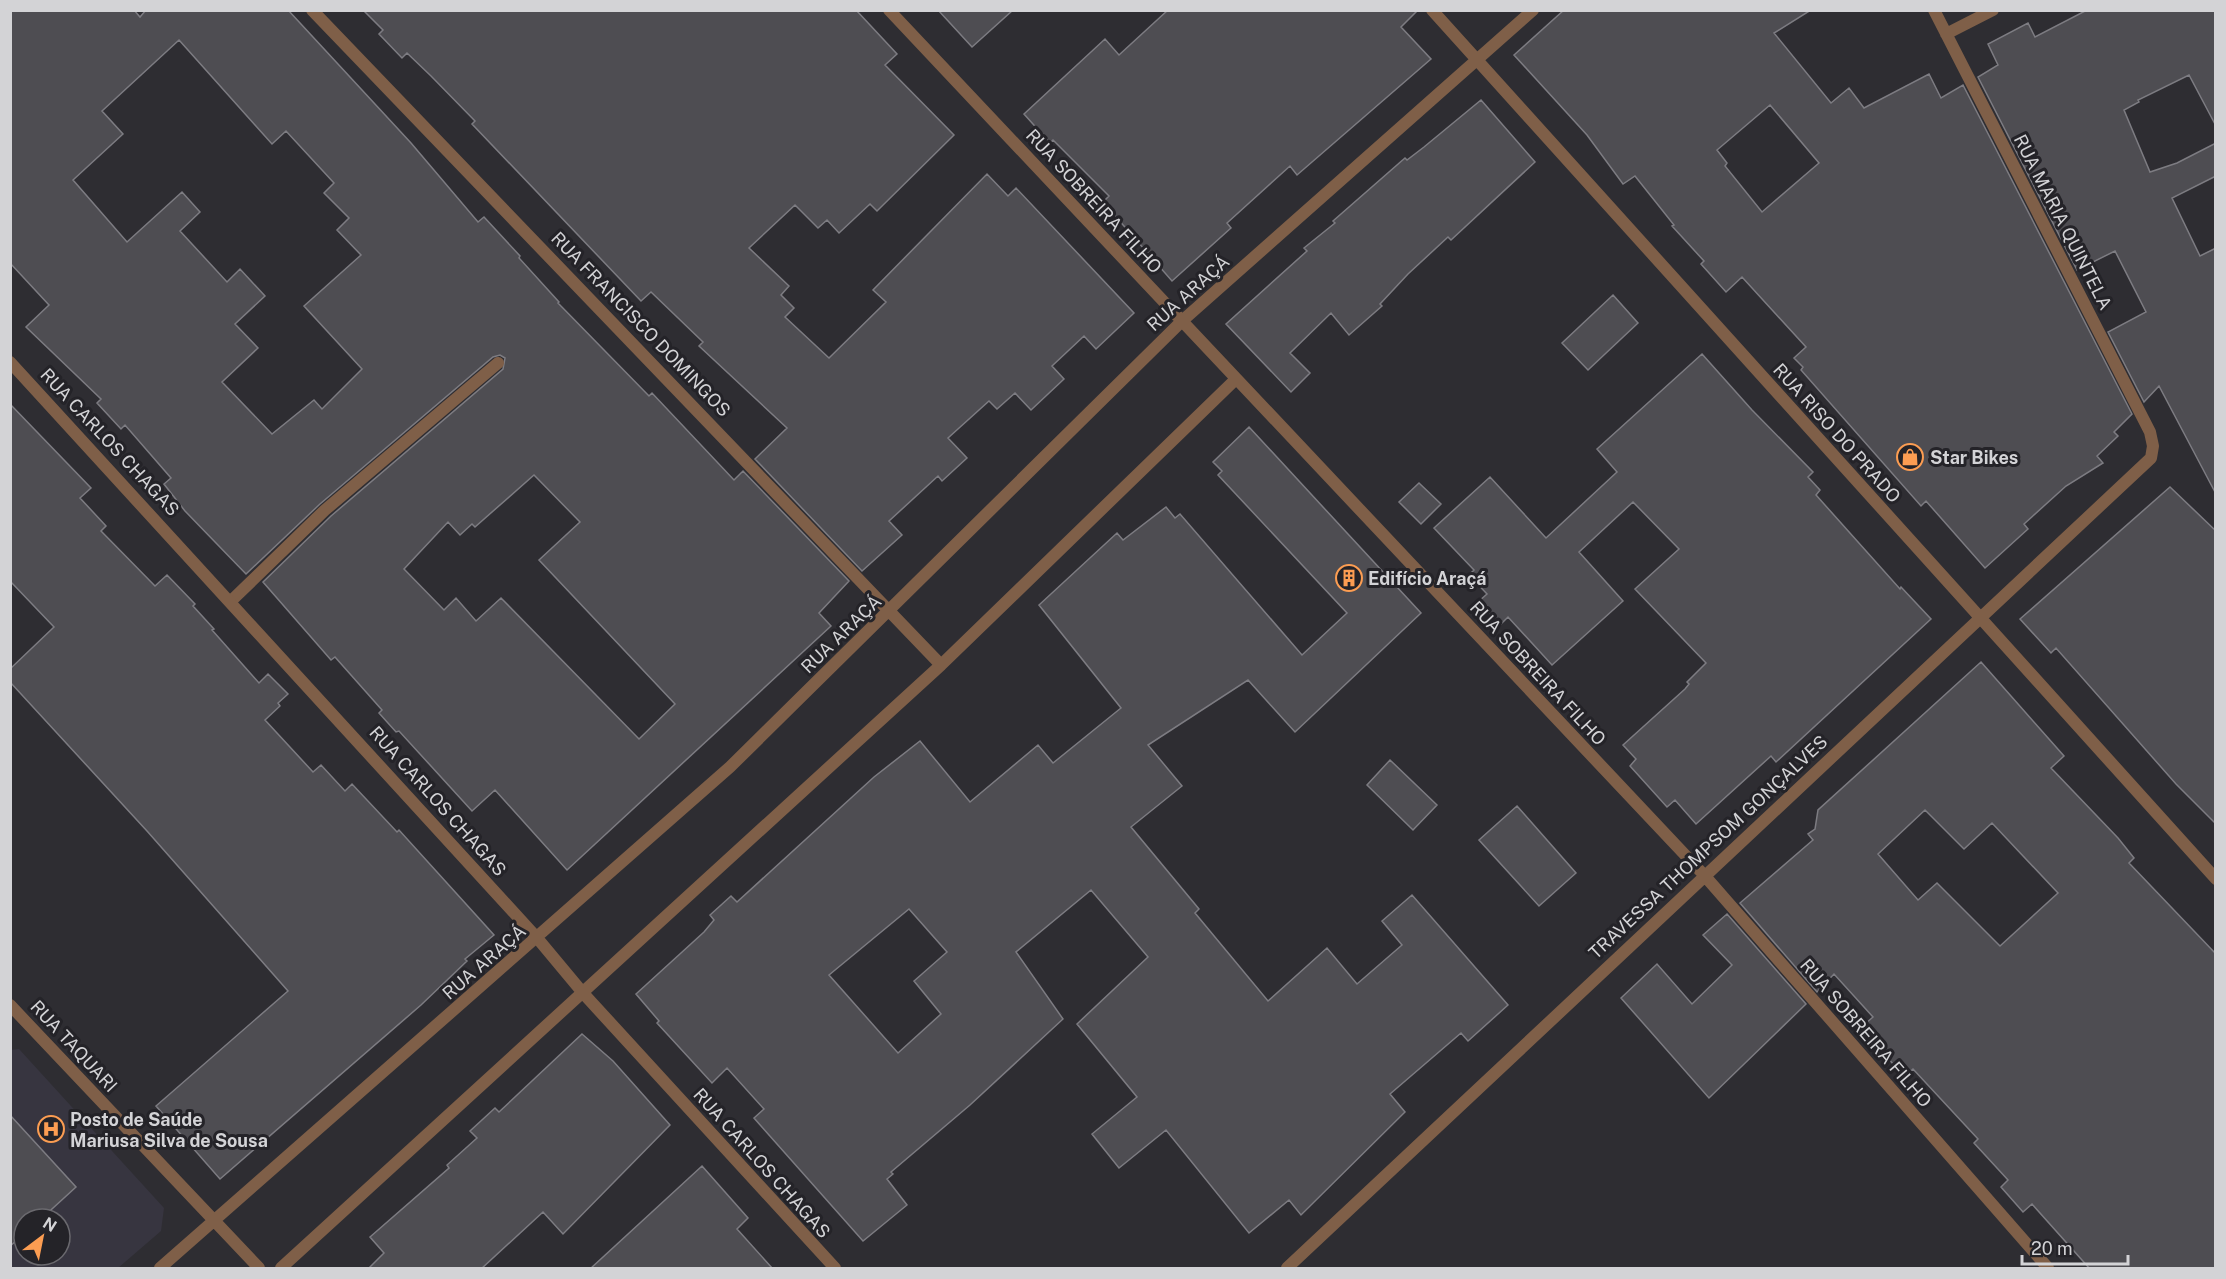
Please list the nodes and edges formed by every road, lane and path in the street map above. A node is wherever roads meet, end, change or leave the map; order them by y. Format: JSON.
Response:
{"nodes":[{"id":1,"x":312,"y":10,"type":"edge"},
{"id":2,"x":889,"y":10,"type":"edge"},
{"id":3,"x":1432,"y":10,"type":"edge"},
{"id":4,"x":1533,"y":10,"type":"edge"},
{"id":5,"x":1934,"y":10,"type":"edge"},
{"id":6,"x":1993,"y":10,"type":"edge"},
{"id":7,"x":1946,"y":34,"type":"junction"},
{"id":8,"x":1478,"y":60,"type":"junction"},
{"id":9,"x":1182,"y":321,"type":"junction"},
{"id":10,"x":10,"y":362,"type":"edge"},
{"id":11,"x":498,"y":363,"type":"dead end"},
{"id":12,"x":1236,"y":379,"type":"junction"},
{"id":13,"x":2153,"y":452,"type":"joint"},
{"id":14,"x":231,"y":601,"type":"junction"},
{"id":15,"x":891,"y":610,"type":"junction"},
{"id":16,"x":1980,"y":620,"type":"junction"},
{"id":17,"x":941,"y":665,"type":"junction"},
{"id":18,"x":1704,"y":875,"type":"junction"},
{"id":19,"x":2216,"y":879,"type":"edge"},
{"id":20,"x":538,"y":939,"type":"junction"},
{"id":21,"x":583,"y":993,"type":"junction"},
{"id":22,"x":10,"y":1005,"type":"edge"},
{"id":23,"x":213,"y":1220,"type":"junction"},
{"id":24,"x":160,"y":1269,"type":"edge"},
{"id":25,"x":259,"y":1269,"type":"edge"},
{"id":26,"x":281,"y":1269,"type":"edge"},
{"id":27,"x":835,"y":1269,"type":"edge"},
{"id":28,"x":1287,"y":1269,"type":"edge"},
{"id":29,"x":2048,"y":1269,"type":"edge"}],
"edges":[{"from":1,"to":15,"type":"street","name":"RUA FRANCISCO DOMINGOS"},
{"from":2,"to":9,"type":"street","name":"RUA SOBREIRA FILHO"},
{"from":3,"to":8,"type":"street","name":"RUA RISO DO PRADO"},
{"from":4,"to":8,"type":"street","name":"RUA ARAÇÁ"},
{"from":5,"to":7,"type":"street","name":"RUA MARIA QUINTELA"},
{"from":6,"to":7,"type":"street"},
{"from":7,"to":13,"type":"street","name":"RUA MARIA QUINTELA"},
{"from":8,"to":9,"type":"street","name":"RUA ARAÇÁ"},
{"from":8,"to":16,"type":"street","name":"RUA RISO DO PRADO"},
{"from":9,"to":12,"type":"street","name":"RUA SOBREIRA FILHO"},
{"from":9,"to":15,"type":"street","name":"RUA ARAÇÁ"},
{"from":10,"to":14,"type":"street","name":"RUA CARLOS CHAGAS"},
{"from":11,"to":14,"type":"street"},
{"from":12,"to":17,"type":"street"},
{"from":12,"to":18,"type":"street","name":"RUA SOBREIRA FILHO"},
{"from":13,"to":16,"type":"street","name":"TRAVESSA THOMPSOM GONÇALVES"},
{"from":14,"to":20,"type":"street","name":"RUA CARLOS CHAGAS"},
{"from":15,"to":17,"type":"street","name":"RUA FRANCISCO DOMINGOS"},
{"from":15,"to":20,"type":"street","name":"RUA ARAÇÁ"},
{"from":16,"to":18,"type":"street","name":"TRAVESSA THOMPSOM GONÇALVES"},
{"from":16,"to":19,"type":"street","name":"RUA RISO DO PRADO"},
{"from":17,"to":21,"type":"street"},
{"from":18,"to":28,"type":"street","name":"TRAVESSA THOMPSOM GONÇALVES"},
{"from":18,"to":29,"type":"street","name":"RUA SOBREIRA FILHO"},
{"from":20,"to":21,"type":"street","name":"RUA CARLOS CHAGAS"},
{"from":20,"to":23,"type":"street","name":"RUA ARAÇÁ"},
{"from":21,"to":26,"type":"street"},
{"from":21,"to":27,"type":"street","name":"RUA CARLOS CHAGAS"},
{"from":22,"to":23,"type":"street","name":"RUA TAQUARI"},
{"from":23,"to":24,"type":"street","name":"RUA ARAÇÁ"},
{"from":23,"to":25,"type":"street","name":"RUA TAQUARI"}]}
